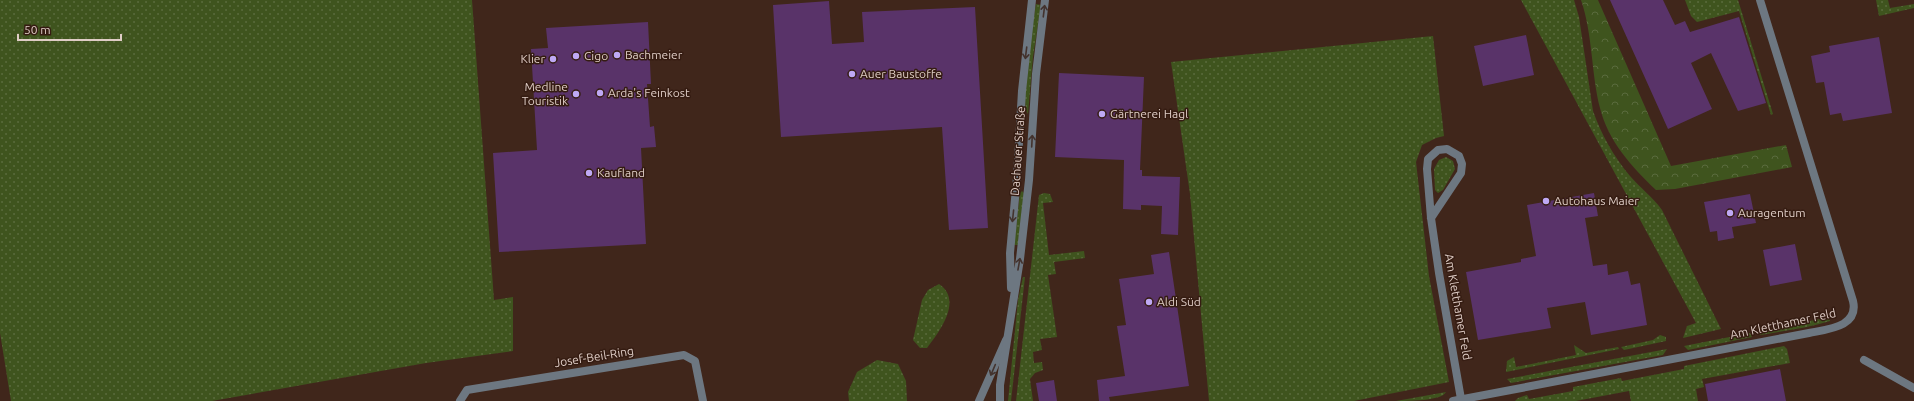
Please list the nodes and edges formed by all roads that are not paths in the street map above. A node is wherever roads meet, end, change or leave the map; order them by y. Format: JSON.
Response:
{"nodes":[{"id":1,"x":1032,"y":0,"type":"edge"},
{"id":2,"x":1045,"y":0,"type":"edge"},
{"id":3,"x":1760,"y":0,"type":"edge"},
{"id":4,"x":1431,"y":218,"type":"junction"},
{"id":5,"x":1012,"y":302,"type":"junction"},
{"id":6,"x":1007,"y":338,"type":"junction"},
{"id":7,"x":1864,"y":360,"type":"dead end"},
{"id":8,"x":1000,"y":385,"type":"junction"},
{"id":9,"x":1914,"y":388,"type":"edge"},
{"id":10,"x":1474,"y":399,"type":"edge"},
{"id":11,"x":1457,"y":400,"type":"edge"},
{"id":12,"x":460,"y":401,"type":"edge"},
{"id":13,"x":703,"y":401,"type":"edge"},
{"id":14,"x":979,"y":401,"type":"edge"},
{"id":15,"x":994,"y":401,"type":"edge"},
{"id":16,"x":1000,"y":401,"type":"edge"}],
"edges":[{"from":1,"to":5,"type":"street","name":"Dachauer Straße","one_way":true},
{"from":5,"to":2,"type":"street","name":"Dachauer Straße","one_way":true},
{"from":3,"to":10,"type":"street","name":"Am Kletthamer Feld"},
{"from":4,"to":4,"type":"street","name":"Am Kletthamer Feld"},
{"from":4,"to":11,"type":"street","name":"Am Kletthamer Feld"},
{"from":5,"to":6,"type":"street","name":"Dachauer Straße"},
{"from":6,"to":8,"type":"street","name":"Dachauer Straße"},
{"from":6,"to":14,"type":"street","one_way":true},
{"from":7,"to":9,"type":"street"},
{"from":8,"to":15,"type":"street","name":"Dachauer Straße"},
{"from":8,"to":16,"type":"street","name":"Dachauer Straße"},
{"from":10,"to":11,"type":"street","name":"Am Kletthamer Feld"},
{"from":12,"to":13,"type":"street","name":"Josef-Beil-Ring"}]}
